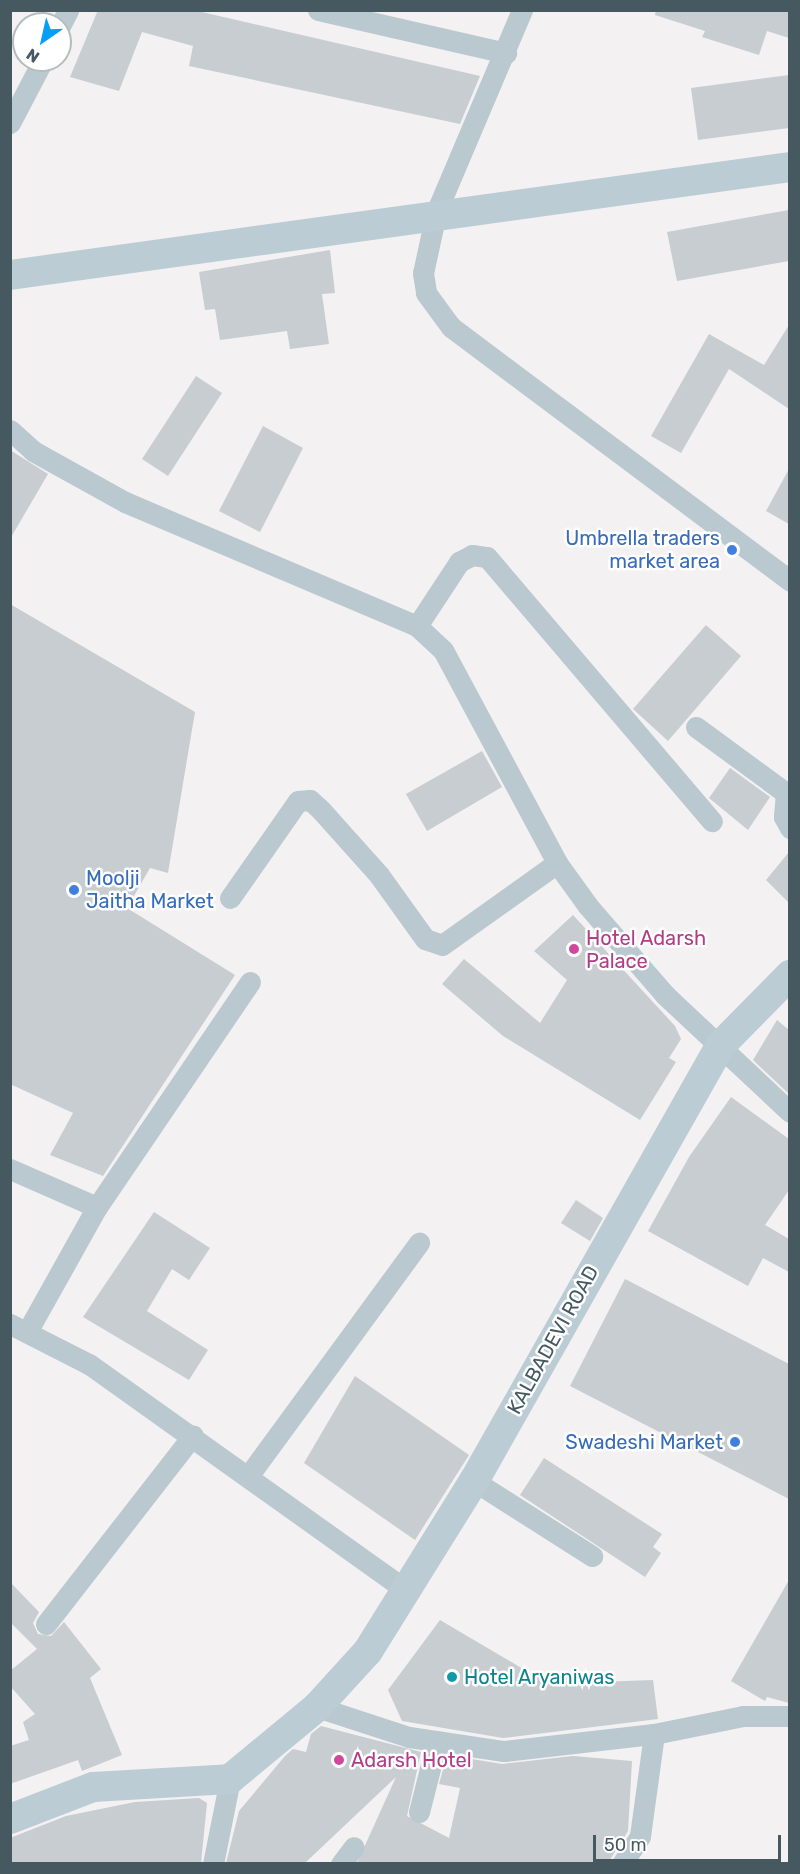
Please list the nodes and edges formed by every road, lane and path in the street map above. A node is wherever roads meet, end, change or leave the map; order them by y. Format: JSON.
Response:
{"nodes":[{"id":1,"x":318,"y":10,"type":"edge"},
{"id":2,"x":522,"y":10,"type":"edge"},
{"id":3,"x":506,"y":53,"type":"junction"},
{"id":4,"x":37,"y":72,"type":"edge"},
{"id":5,"x":10,"y":123,"type":"edge"},
{"id":6,"x":789,"y":167,"type":"edge"},
{"id":7,"x":436,"y":213,"type":"junction"},
{"id":8,"x":10,"y":275,"type":"edge"},
{"id":9,"x":10,"y":430,"type":"edge"},
{"id":10,"x":789,"y":581,"type":"edge"},
{"id":11,"x":417,"y":626,"type":"junction"},
{"id":12,"x":696,"y":727,"type":"dead end"},
{"id":13,"x":712,"y":821,"type":"dead end"},
{"id":14,"x":789,"y":828,"type":"edge"},
{"id":15,"x":557,"y":863,"type":"junction"},
{"id":16,"x":230,"y":898,"type":"dead end"},
{"id":17,"x":789,"y":975,"type":"edge"},
{"id":18,"x":250,"y":982,"type":"dead end"},
{"id":19,"x":720,"y":1046,"type":"junction"},
{"id":20,"x":789,"y":1112,"type":"edge"},
{"id":21,"x":10,"y":1169,"type":"edge"},
{"id":22,"x":97,"y":1207,"type":"junction"},
{"id":23,"x":419,"y":1243,"type":"dead end"},
{"id":24,"x":19,"y":1328,"type":"edge"},
{"id":25,"x":193,"y":1434,"type":"junction"},
{"id":26,"x":249,"y":1475,"type":"junction"},
{"id":27,"x":474,"y":1481,"type":"junction"},
{"id":28,"x":592,"y":1556,"type":"dead end"},
{"id":29,"x":406,"y":1590,"type":"junction"},
{"id":30,"x":46,"y":1624,"type":"dead end"},
{"id":31,"x":317,"y":1707,"type":"junction"},
{"id":32,"x":789,"y":1716,"type":"edge"},
{"id":33,"x":654,"y":1734,"type":"junction"},
{"id":34,"x":437,"y":1741,"type":"junction"},
{"id":35,"x":230,"y":1779,"type":"junction"},
{"id":36,"x":419,"y":1812,"type":"dead end"},
{"id":37,"x":10,"y":1819,"type":"edge"},
{"id":38,"x":354,"y":1847,"type":"dead end"},
{"id":39,"x":213,"y":1863,"type":"edge"},
{"id":40,"x":340,"y":1863,"type":"edge"},
{"id":41,"x":622,"y":1863,"type":"edge"}],
"edges":[{"from":1,"to":3,"type":"street"},
{"from":2,"to":3,"type":"street"},
{"from":3,"to":7,"type":"street"},
{"from":4,"to":5,"type":"street"},
{"from":6,"to":7,"type":"main road"},
{"from":7,"to":8,"type":"main road"},
{"from":7,"to":10,"type":"street"},
{"from":9,"to":11,"type":"street"},
{"from":11,"to":13,"type":"street"},
{"from":11,"to":15,"type":"street"},
{"from":12,"to":14,"type":"street"},
{"from":15,"to":16,"type":"street"},
{"from":15,"to":19,"type":"street"},
{"from":17,"to":19,"type":"main road","name":"KALBADEVI ROAD"},
{"from":18,"to":22,"type":"street"},
{"from":19,"to":20,"type":"street"},
{"from":19,"to":27,"type":"main road","name":"KALBADEVI ROAD"},
{"from":21,"to":22,"type":"street"},
{"from":22,"to":24,"type":"street"},
{"from":23,"to":26,"type":"street"},
{"from":24,"to":25,"type":"street"},
{"from":25,"to":26,"type":"street"},
{"from":25,"to":30,"type":"street"},
{"from":26,"to":29,"type":"street"},
{"from":27,"to":28,"type":"street"},
{"from":27,"to":29,"type":"main road","name":"KALBADEVI ROAD"},
{"from":29,"to":31,"type":"main road","name":"KALBADEVI ROAD"},
{"from":31,"to":34,"type":"street"},
{"from":31,"to":35,"type":"main road","name":"KALBADEVI ROAD"},
{"from":32,"to":33,"type":"street"},
{"from":33,"to":34,"type":"street"},
{"from":33,"to":41,"type":"street"},
{"from":34,"to":36,"type":"street"},
{"from":35,"to":37,"type":"main road"},
{"from":35,"to":39,"type":"street"},
{"from":38,"to":40,"type":"street"}]}
